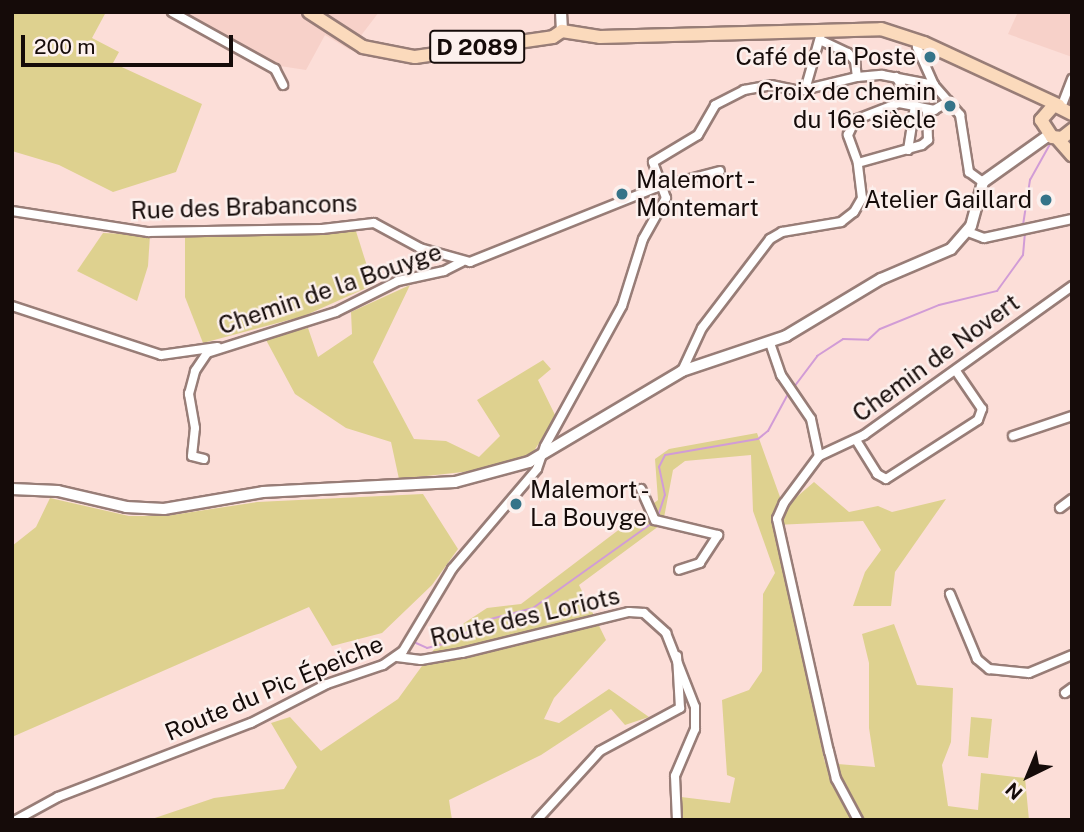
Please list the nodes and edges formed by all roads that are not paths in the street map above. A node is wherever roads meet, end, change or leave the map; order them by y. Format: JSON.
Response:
{"nodes":[{"id":1,"x":172,"y":12,"type":"edge"},
{"id":2,"x":309,"y":12,"type":"edge"},
{"id":3,"x":562,"y":15,"type":"edge"},
{"id":4,"x":562,"y":31,"type":"junction"},
{"id":5,"x":821,"y":35,"type":"junction"},
{"id":6,"x":919,"y":41,"type":"junction"},
{"id":7,"x":857,"y":76,"type":"junction"},
{"id":8,"x":895,"y":77,"type":"junction"},
{"id":9,"x":1072,"y":79,"type":"edge"},
{"id":10,"x":284,"y":85,"type":"dead end"},
{"id":11,"x":934,"y":85,"type":"junction"},
{"id":12,"x":806,"y":90,"type":"junction"},
{"id":13,"x":1030,"y":91,"type":"junction"},
{"id":14,"x":949,"y":101,"type":"junction"},
{"id":15,"x":898,"y":103,"type":"junction"},
{"id":16,"x":915,"y":106,"type":"junction"},
{"id":17,"x":1067,"y":109,"type":"edge"},
{"id":18,"x":927,"y":110,"type":"junction"},
{"id":19,"x":1047,"y":128,"type":"junction"},
{"id":20,"x":1071,"y":131,"type":"edge"},
{"id":21,"x":908,"y":150,"type":"junction"},
{"id":22,"x":1072,"y":150,"type":"edge"},
{"id":23,"x":1072,"y":155,"type":"edge"},
{"id":24,"x":859,"y":163,"type":"junction"},
{"id":25,"x":720,"y":171,"type":"dead end"},
{"id":26,"x":983,"y":182,"type":"junction"},
{"id":27,"x":664,"y":189,"type":"junction"},
{"id":28,"x":12,"y":211,"type":"edge"},
{"id":29,"x":1072,"y":219,"type":"edge"},
{"id":30,"x":968,"y":232,"type":"junction"},
{"id":31,"x":462,"y":262,"type":"junction"},
{"id":32,"x":1072,"y":286,"type":"edge"},
{"id":33,"x":12,"y":306,"type":"edge"},
{"id":34,"x":770,"y":343,"type":"junction"},
{"id":35,"x":220,"y":348,"type":"junction"},
{"id":36,"x":682,"y":371,"type":"junction"},
{"id":37,"x":956,"y":371,"type":"junction"},
{"id":38,"x":1072,"y":416,"type":"edge"},
{"id":39,"x":1013,"y":436,"type":"dead end"},
{"id":40,"x":856,"y":440,"type":"junction"},
{"id":41,"x":819,"y":456,"type":"junction"},
{"id":42,"x":541,"y":457,"type":"junction"},
{"id":43,"x":204,"y":459,"type":"dead end"},
{"id":44,"x":12,"y":489,"type":"edge"},
{"id":45,"x":641,"y":489,"type":"dead end"},
{"id":46,"x":1072,"y":499,"type":"edge"},
{"id":47,"x":1060,"y":508,"type":"dead end"},
{"id":48,"x":679,"y":570,"type":"dead end"},
{"id":49,"x":950,"y":594,"type":"dead end"},
{"id":50,"x":1072,"y":655,"type":"edge"},
{"id":51,"x":677,"y":656,"type":"junction"},
{"id":52,"x":397,"y":657,"type":"junction"},
{"id":53,"x":16,"y":820,"type":"edge"},
{"id":54,"x":537,"y":820,"type":"edge"},
{"id":55,"x":677,"y":820,"type":"edge"},
{"id":56,"x":858,"y":820,"type":"edge"}],
"edges":[{"from":1,"to":10,"type":"street"},
{"from":2,"to":4,"type":"main road","number":"D 2089"},
{"from":3,"to":4,"type":"main road"},
{"from":4,"to":5,"type":"main road","number":"D 2089"},
{"from":5,"to":6,"type":"main road","number":"D 2089"},
{"from":5,"to":7,"type":"street"},
{"from":5,"to":12,"type":"street"},
{"from":6,"to":11,"type":"street"},
{"from":6,"to":13,"type":"main road","number":"D 2089"},
{"from":7,"to":8,"type":"street"},
{"from":7,"to":12,"type":"street"},
{"from":8,"to":11,"type":"street"},
{"from":8,"to":15,"type":"street"},
{"from":9,"to":17,"type":"street"},
{"from":11,"to":14,"type":"street"},
{"from":12,"to":27,"type":"street"},
{"from":13,"to":17,"type":"main road","number":"D 2089"},
{"from":13,"to":19,"type":"main road"},
{"from":14,"to":18,"type":"street"},
{"from":14,"to":26,"type":"street"},
{"from":15,"to":16,"type":"street"},
{"from":15,"to":24,"type":"street"},
{"from":16,"to":18,"type":"street"},
{"from":16,"to":21,"type":"street"},
{"from":17,"to":19,"type":"main road"},
{"from":18,"to":21,"type":"street"},
{"from":19,"to":20,"type":"main road"},
{"from":19,"to":23,"type":"main road"},
{"from":19,"to":26,"type":"main road"},
{"from":20,"to":22,"type":"main road"},
{"from":21,"to":24,"type":"street"},
{"from":24,"to":36,"type":"street"},
{"from":25,"to":27,"type":"street"},
{"from":26,"to":30,"type":"main road"},
{"from":27,"to":31,"type":"street"},
{"from":27,"to":42,"type":"street","name":"Route du Pic Épeiche"},
{"from":28,"to":31,"type":"street","name":"Rue des Brabancons"},
{"from":29,"to":30,"type":"street"},
{"from":30,"to":34,"type":"main road"},
{"from":31,"to":35,"type":"street","name":"Chemin de la Bouyge"},
{"from":32,"to":37,"type":"street","name":"Chemin de Novert"},
{"from":33,"to":35,"type":"street"},
{"from":34,"to":36,"type":"main road"},
{"from":34,"to":41,"type":"street"},
{"from":35,"to":43,"type":"street","name":"Chemin de la Bouyge"},
{"from":36,"to":42,"type":"main road"},
{"from":37,"to":40,"type":"street","name":"Chemin de Novert"},
{"from":37,"to":40,"type":"street"},
{"from":38,"to":39,"type":"street"},
{"from":40,"to":41,"type":"street","name":"Chemin de Novert"},
{"from":41,"to":56,"type":"street"},
{"from":42,"to":44,"type":"main road"},
{"from":42,"to":52,"type":"street","name":"Route du Pic Épeiche"},
{"from":45,"to":48,"type":"street"},
{"from":46,"to":47,"type":"street"},
{"from":49,"to":50,"type":"street"},
{"from":51,"to":52,"type":"street","name":"Route des Loriots"},
{"from":51,"to":54,"type":"street"},
{"from":51,"to":55,"type":"street","name":"Route des Loriots"},
{"from":52,"to":53,"type":"street","name":"Route du Pic Épeiche"}]}
